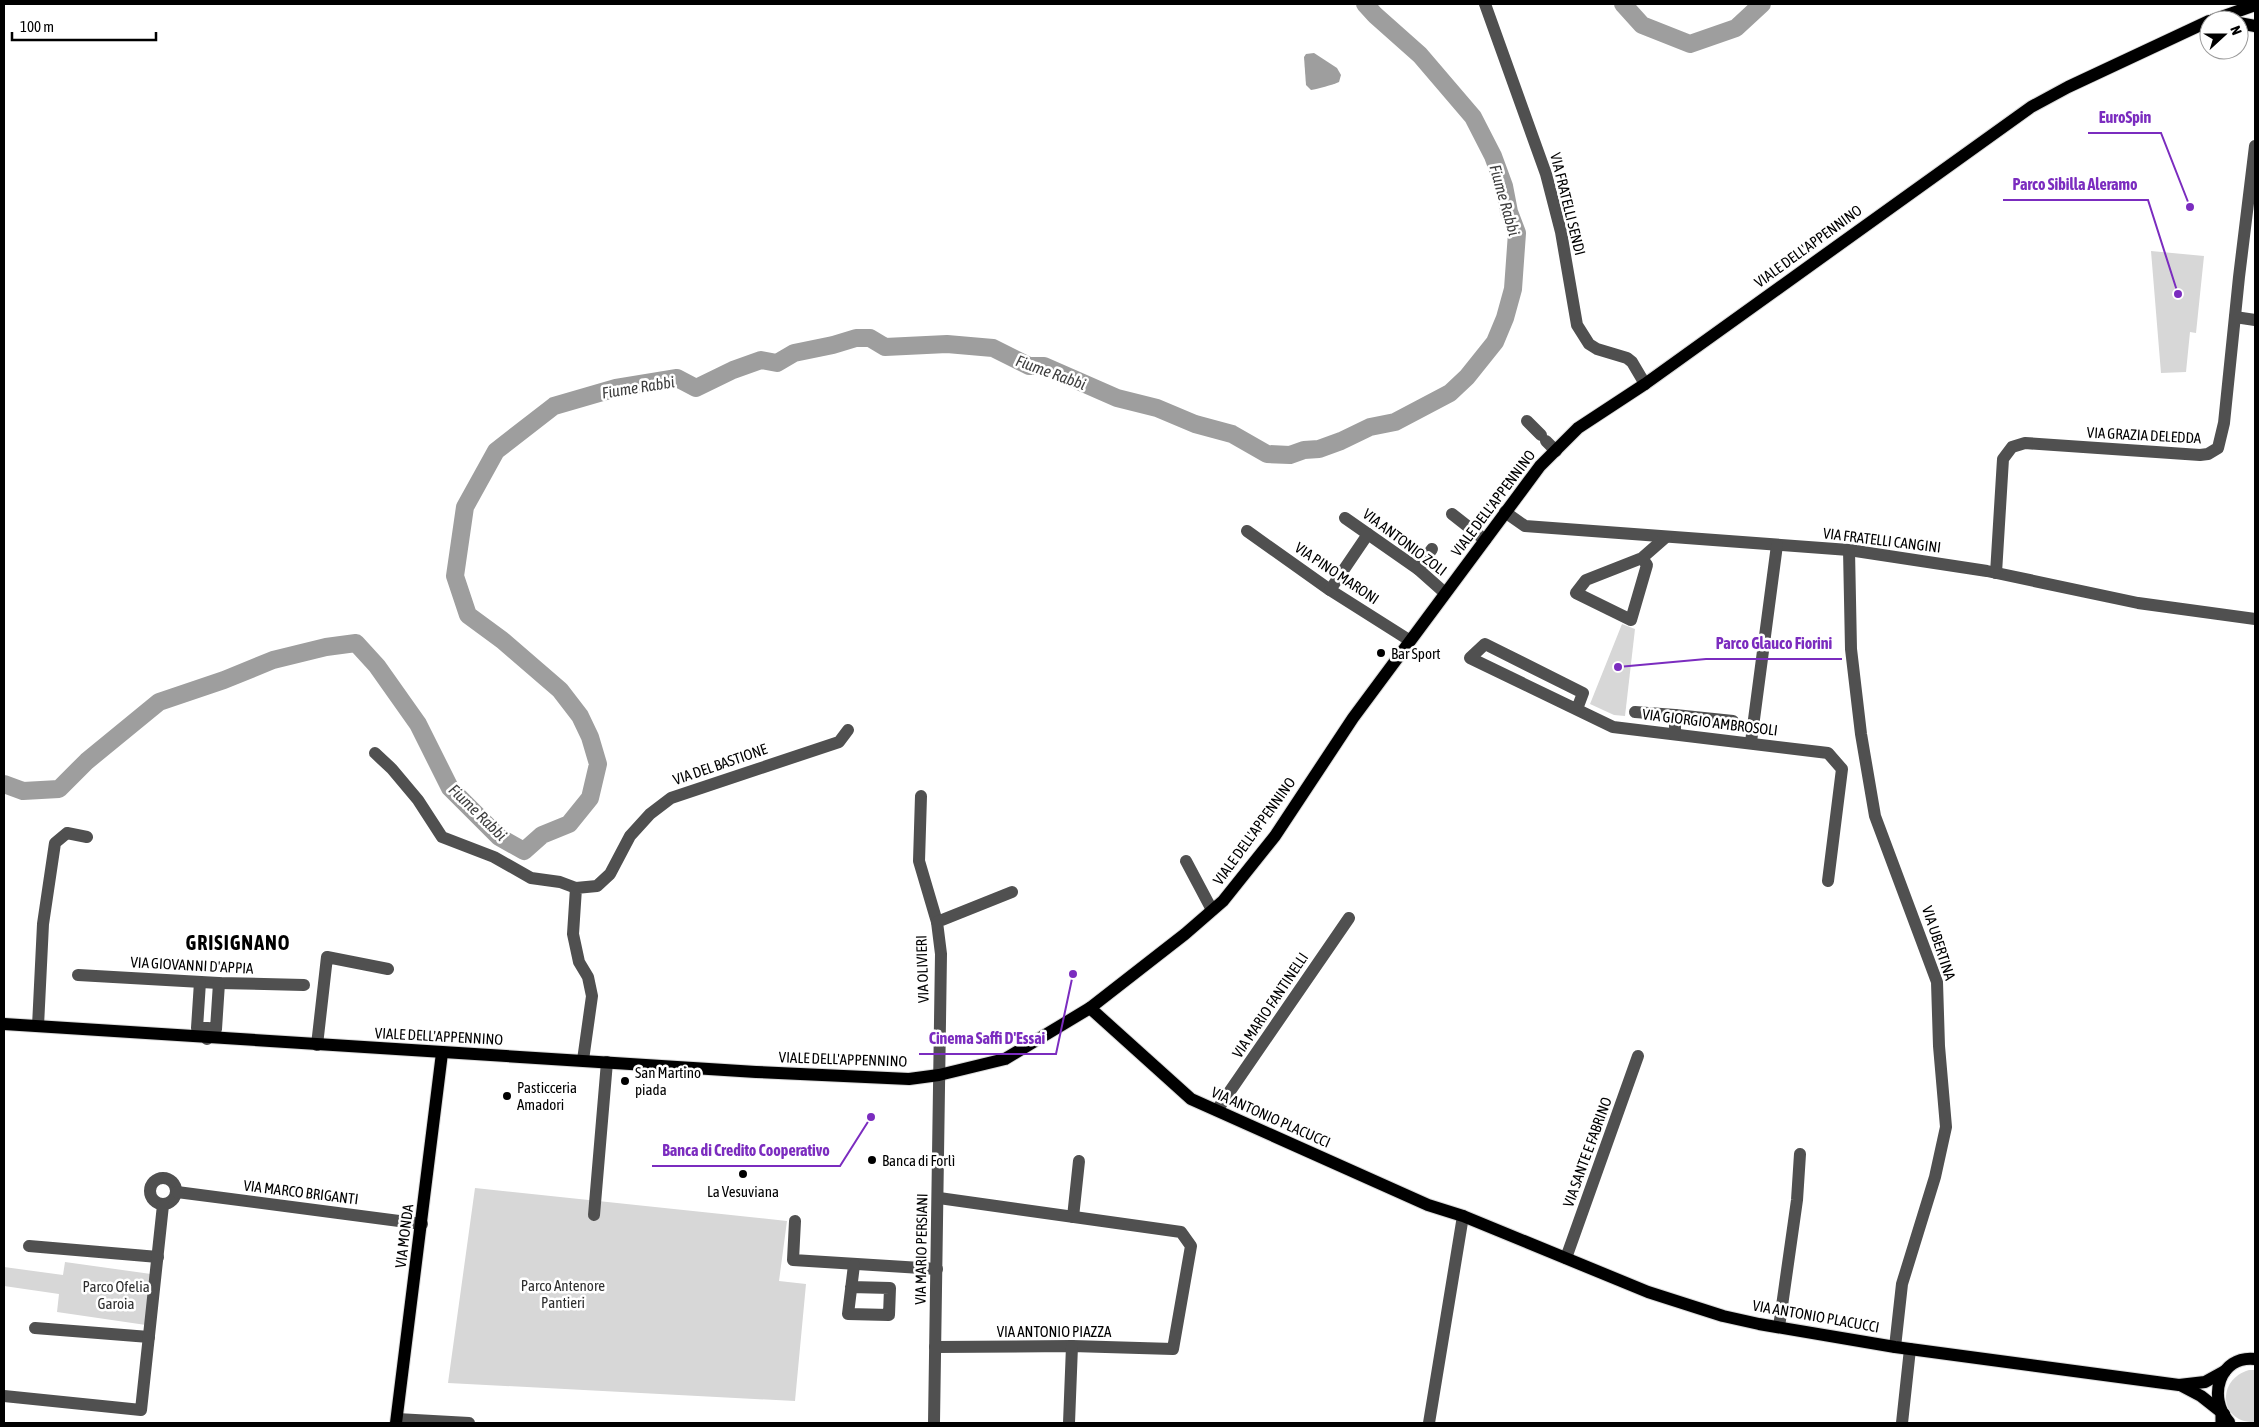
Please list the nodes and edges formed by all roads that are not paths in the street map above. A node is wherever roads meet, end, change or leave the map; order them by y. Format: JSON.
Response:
{"nodes":[{"id":1,"x":1485,"y":4,"type":"edge"},
{"id":2,"x":2255,"y":5,"type":"edge"},
{"id":3,"x":2241,"y":10,"type":"edge"},
{"id":4,"x":2199,"y":26,"type":"edge"},
{"id":5,"x":2255,"y":146,"type":"edge"},
{"id":6,"x":2250,"y":232,"type":"edge"},
{"id":7,"x":2235,"y":317,"type":"junction"},
{"id":8,"x":2255,"y":320,"type":"edge"},
{"id":9,"x":1645,"y":384,"type":"junction"},
{"id":10,"x":1527,"y":421,"type":"dead end"},
{"id":11,"x":1548,"y":442,"type":"junction"},
{"id":12,"x":1505,"y":512,"type":"junction"},
{"id":13,"x":1452,"y":514,"type":"dead end"},
{"id":14,"x":1345,"y":518,"type":"dead end"},
{"id":15,"x":1247,"y":531,"type":"dead end"},
{"id":16,"x":1368,"y":534,"type":"junction"},
{"id":17,"x":1666,"y":537,"type":"junction"},
{"id":18,"x":1485,"y":540,"type":"junction"},
{"id":19,"x":1777,"y":545,"type":"junction"},
{"id":20,"x":1432,"y":549,"type":"dead end"},
{"id":21,"x":1849,"y":550,"type":"junction"},
{"id":22,"x":1642,"y":558,"type":"junction"},
{"id":23,"x":1418,"y":569,"type":"junction"},
{"id":24,"x":1996,"y":573,"type":"junction"},
{"id":25,"x":1330,"y":590,"type":"junction"},
{"id":26,"x":1445,"y":593,"type":"junction"},
{"id":27,"x":2255,"y":619,"type":"edge"},
{"id":28,"x":1409,"y":640,"type":"junction"},
{"id":29,"x":1577,"y":709,"type":"junction"},
{"id":30,"x":1635,"y":712,"type":"dead end"},
{"id":31,"x":1675,"y":715,"type":"junction"},
{"id":32,"x":1733,"y":722,"type":"dead end"},
{"id":33,"x":848,"y":730,"type":"dead end"},
{"id":34,"x":1675,"y":734,"type":"junction"},
{"id":35,"x":1751,"y":742,"type":"junction"},
{"id":36,"x":375,"y":753,"type":"dead end"},
{"id":37,"x":921,"y":796,"type":"dead end"},
{"id":38,"x":87,"y":837,"type":"dead end"},
{"id":39,"x":1186,"y":861,"type":"dead end"},
{"id":40,"x":1828,"y":880,"type":"dead end"},
{"id":41,"x":576,"y":888,"type":"junction"},
{"id":42,"x":1012,"y":892,"type":"dead end"},
{"id":43,"x":1212,"y":910,"type":"junction"},
{"id":44,"x":1349,"y":918,"type":"dead end"},
{"id":45,"x":937,"y":922,"type":"junction"},
{"id":46,"x":388,"y":969,"type":"dead end"},
{"id":47,"x":78,"y":975,"type":"dead end"},
{"id":48,"x":200,"y":982,"type":"junction"},
{"id":49,"x":219,"y":983,"type":"junction"},
{"id":50,"x":304,"y":985,"type":"dead end"},
{"id":51,"x":1090,"y":1008,"type":"junction"},
{"id":52,"x":4,"y":1024,"type":"edge"},
{"id":53,"x":38,"y":1026,"type":"junction"},
{"id":54,"x":207,"y":1033,"type":"junction"},
{"id":55,"x":317,"y":1045,"type":"junction"},
{"id":56,"x":442,"y":1053,"type":"junction"},
{"id":57,"x":1638,"y":1056,"type":"dead end"},
{"id":58,"x":583,"y":1060,"type":"junction"},
{"id":59,"x":607,"y":1062,"type":"junction"},
{"id":60,"x":938,"y":1075,"type":"junction"},
{"id":61,"x":1218,"y":1110,"type":"junction"},
{"id":62,"x":1800,"y":1154,"type":"dead end"},
{"id":63,"x":1079,"y":1161,"type":"dead end"},
{"id":64,"x":177,"y":1192,"type":"junction"},
{"id":65,"x":939,"y":1198,"type":"junction"},
{"id":66,"x":163,"y":1205,"type":"junction"},
{"id":67,"x":594,"y":1215,"type":"dead end"},
{"id":68,"x":1463,"y":1216,"type":"junction"},
{"id":69,"x":1073,"y":1217,"type":"junction"},
{"id":70,"x":795,"y":1221,"type":"dead end"},
{"id":71,"x":422,"y":1224,"type":"junction"},
{"id":72,"x":29,"y":1246,"type":"dead end"},
{"id":73,"x":158,"y":1257,"type":"junction"},
{"id":74,"x":1566,"y":1258,"type":"junction"},
{"id":75,"x":854,"y":1265,"type":"junction"},
{"id":76,"x":937,"y":1269,"type":"junction"},
{"id":77,"x":851,"y":1287,"type":"junction"},
{"id":78,"x":1779,"y":1327,"type":"junction"},
{"id":79,"x":34,"y":1328,"type":"dead end"},
{"id":80,"x":149,"y":1337,"type":"junction"},
{"id":81,"x":1072,"y":1346,"type":"junction"},
{"id":82,"x":935,"y":1347,"type":"junction"},
{"id":83,"x":1895,"y":1347,"type":"junction"},
{"id":84,"x":1910,"y":1349,"type":"junction"},
{"id":85,"x":2255,"y":1359,"type":"edge"},
{"id":86,"x":2225,"y":1371,"type":"junction"},
{"id":87,"x":2179,"y":1385,"type":"junction"},
{"id":88,"x":4,"y":1396,"type":"edge"},
{"id":89,"x":2224,"y":1418,"type":"edge"},
{"id":90,"x":396,"y":1421,"type":"edge"},
{"id":91,"x":468,"y":1423,"type":"edge"},
{"id":92,"x":934,"y":1423,"type":"edge"},
{"id":93,"x":1069,"y":1423,"type":"edge"},
{"id":94,"x":1430,"y":1423,"type":"edge"},
{"id":95,"x":1902,"y":1423,"type":"edge"}],
"edges":[{"from":1,"to":9,"type":"street","name":"VIA FRATELLI SENDI"},
{"from":2,"to":3,"type":"main road"},
{"from":4,"to":9,"type":"main road","name":"VIALE DELL'APPENNINO"},
{"from":5,"to":6,"type":"street","name":"VIA GRAZIA DELEDDA"},
{"from":6,"to":7,"type":"street","name":"VIA GRAZIA DELEDDA"},
{"from":7,"to":8,"type":"street"},
{"from":7,"to":24,"type":"street","name":"VIA GRAZIA DELEDDA"},
{"from":9,"to":11,"type":"main road","name":"VIALE DELL'APPENNINO"},
{"from":10,"to":11,"type":"street"},
{"from":11,"to":12,"type":"main road","name":"VIALE DELL'APPENNINO"},
{"from":12,"to":17,"type":"street","name":"VIA FRATELLI CANGINI"},
{"from":12,"to":18,"type":"main road","name":"VIALE DELL'APPENNINO"},
{"from":13,"to":18,"type":"street"},
{"from":14,"to":16,"type":"street","name":"VIA ANTONIO ZOLI"},
{"from":15,"to":25,"type":"street","name":"VIA PINO MARONI"},
{"from":16,"to":23,"type":"street","name":"VIA ANTONIO ZOLI"},
{"from":16,"to":25,"type":"street"},
{"from":17,"to":19,"type":"street","name":"VIA FRATELLI CANGINI"},
{"from":17,"to":22,"type":"street"},
{"from":18,"to":26,"type":"main road","name":"VIALE DELL'APPENNINO"},
{"from":19,"to":21,"type":"street","name":"VIA FRATELLI CANGINI"},
{"from":19,"to":35,"type":"street"},
{"from":20,"to":23,"type":"street"},
{"from":21,"to":24,"type":"street","name":"VIA FRATELLI CANGINI"},
{"from":21,"to":83,"type":"street","name":"VIA UBERTINA"},
{"from":22,"to":22,"type":"street"},
{"from":23,"to":26,"type":"street","name":"VIA ANTONIO ZOLI"},
{"from":24,"to":27,"type":"street","name":"VIA FRATELLI CANGINI"},
{"from":25,"to":28,"type":"street","name":"VIA PINO MARONI"},
{"from":26,"to":28,"type":"main road","name":"VIALE DELL'APPENNINO"},
{"from":28,"to":43,"type":"main road","name":"VIALE DELL'APPENNINO"},
{"from":29,"to":29,"type":"street","name":"VIA GIORGIO AMBROSOLI"},
{"from":29,"to":34,"type":"street","name":"VIA GIORGIO AMBROSOLI"},
{"from":30,"to":31,"type":"street"},
{"from":31,"to":32,"type":"street"},
{"from":31,"to":34,"type":"street"},
{"from":33,"to":41,"type":"street","name":"VIA DEL BASTIONE"},
{"from":34,"to":35,"type":"street","name":"VIA GIORGIO AMBROSOLI"},
{"from":35,"to":40,"type":"street","name":"VIA GIORGIO AMBROSOLI"},
{"from":36,"to":41,"type":"street","name":"VIA DEL BASTIONE"},
{"from":37,"to":45,"type":"street","name":"VIA OLIVIERI"},
{"from":38,"to":53,"type":"street"},
{"from":39,"to":43,"type":"street"},
{"from":41,"to":58,"type":"street"},
{"from":42,"to":45,"type":"street","name":"VIA OLIVIERI"},
{"from":43,"to":51,"type":"main road","name":"VIALE DELL'APPENNINO"},
{"from":44,"to":61,"type":"street","name":"VIA MARIO FANTINELLI"},
{"from":45,"to":60,"type":"street","name":"VIA OLIVIERI"},
{"from":46,"to":55,"type":"street"},
{"from":47,"to":48,"type":"street","name":"VIA GIOVANNI D'APPIA"},
{"from":48,"to":49,"type":"street","name":"VIA GIOVANNI D'APPIA"},
{"from":48,"to":54,"type":"street"},
{"from":49,"to":50,"type":"street","name":"VIA GIOVANNI D'APPIA"},
{"from":49,"to":54,"type":"street"},
{"from":51,"to":60,"type":"main road","name":"VIALE DELL'APPENNINO"},
{"from":51,"to":61,"type":"main road","name":"VIA ANTONIO PLACUCCI"},
{"from":52,"to":53,"type":"main road","name":"VIALE DELL'APPENNINO"},
{"from":53,"to":54,"type":"main road","name":"VIALE DELL'APPENNINO"},
{"from":54,"to":55,"type":"main road","name":"VIALE DELL'APPENNINO"},
{"from":55,"to":56,"type":"main road","name":"VIALE DELL'APPENNINO"},
{"from":56,"to":58,"type":"main road","name":"VIALE DELL'APPENNINO"},
{"from":56,"to":71,"type":"main road","name":"VIA MONDA"},
{"from":57,"to":74,"type":"street","name":"VIA SANTE E FABRINO"},
{"from":58,"to":59,"type":"main road","name":"VIALE DELL'APPENNINO"},
{"from":59,"to":60,"type":"main road","name":"VIALE DELL'APPENNINO"},
{"from":59,"to":67,"type":"street"},
{"from":60,"to":65,"type":"street","name":"VIA MARIO PERSIANI"},
{"from":61,"to":68,"type":"main road","name":"VIA ANTONIO PLACUCCI"},
{"from":62,"to":78,"type":"street"},
{"from":63,"to":69,"type":"street"},
{"from":64,"to":66,"type":"street"},
{"from":64,"to":66,"type":"street"},
{"from":64,"to":71,"type":"street","name":"VIA MARCO BRIGANTI"},
{"from":65,"to":69,"type":"street"},
{"from":65,"to":76,"type":"street","name":"VIA MARIO PERSIANI"},
{"from":66,"to":73,"type":"street"},
{"from":68,"to":74,"type":"main road","name":"VIA ANTONIO PLACUCCI"},
{"from":68,"to":94,"type":"street"},
{"from":69,"to":81,"type":"street","name":"VIA ANTONIO PIAZZA"},
{"from":70,"to":75,"type":"street"},
{"from":71,"to":90,"type":"main road","name":"VIA MONDA"},
{"from":72,"to":73,"type":"street"},
{"from":73,"to":80,"type":"street"},
{"from":74,"to":78,"type":"main road","name":"VIA ANTONIO PLACUCCI"},
{"from":75,"to":76,"type":"street"},
{"from":75,"to":77,"type":"street"},
{"from":76,"to":82,"type":"street","name":"VIA MARIO PERSIANI"},
{"from":77,"to":77,"type":"street"},
{"from":78,"to":83,"type":"main road","name":"VIA ANTONIO PLACUCCI"},
{"from":79,"to":80,"type":"street"},
{"from":80,"to":88,"type":"street"},
{"from":81,"to":82,"type":"street","name":"VIA ANTONIO PIAZZA"},
{"from":81,"to":93,"type":"street"},
{"from":82,"to":92,"type":"street","name":"VIA MARIO PERSIANI"},
{"from":83,"to":84,"type":"main road","name":"VIA ANTONIO PLACUCCI"},
{"from":84,"to":87,"type":"main road","name":"VIA ANTONIO PLACUCCI"},
{"from":84,"to":95,"type":"street"},
{"from":85,"to":86,"type":"main road","name":"VIA ANTONIO PLACUCCI"},
{"from":86,"to":87,"type":"main road","name":"VIA ANTONIO PLACUCCI"},
{"from":86,"to":89,"type":"main road","name":"VIA ANTONIO PLACUCCI"},
{"from":87,"to":89,"type":"main road","name":"VIA ANTONIO PLACUCCI"},
{"from":90,"to":91,"type":"street"}]}
